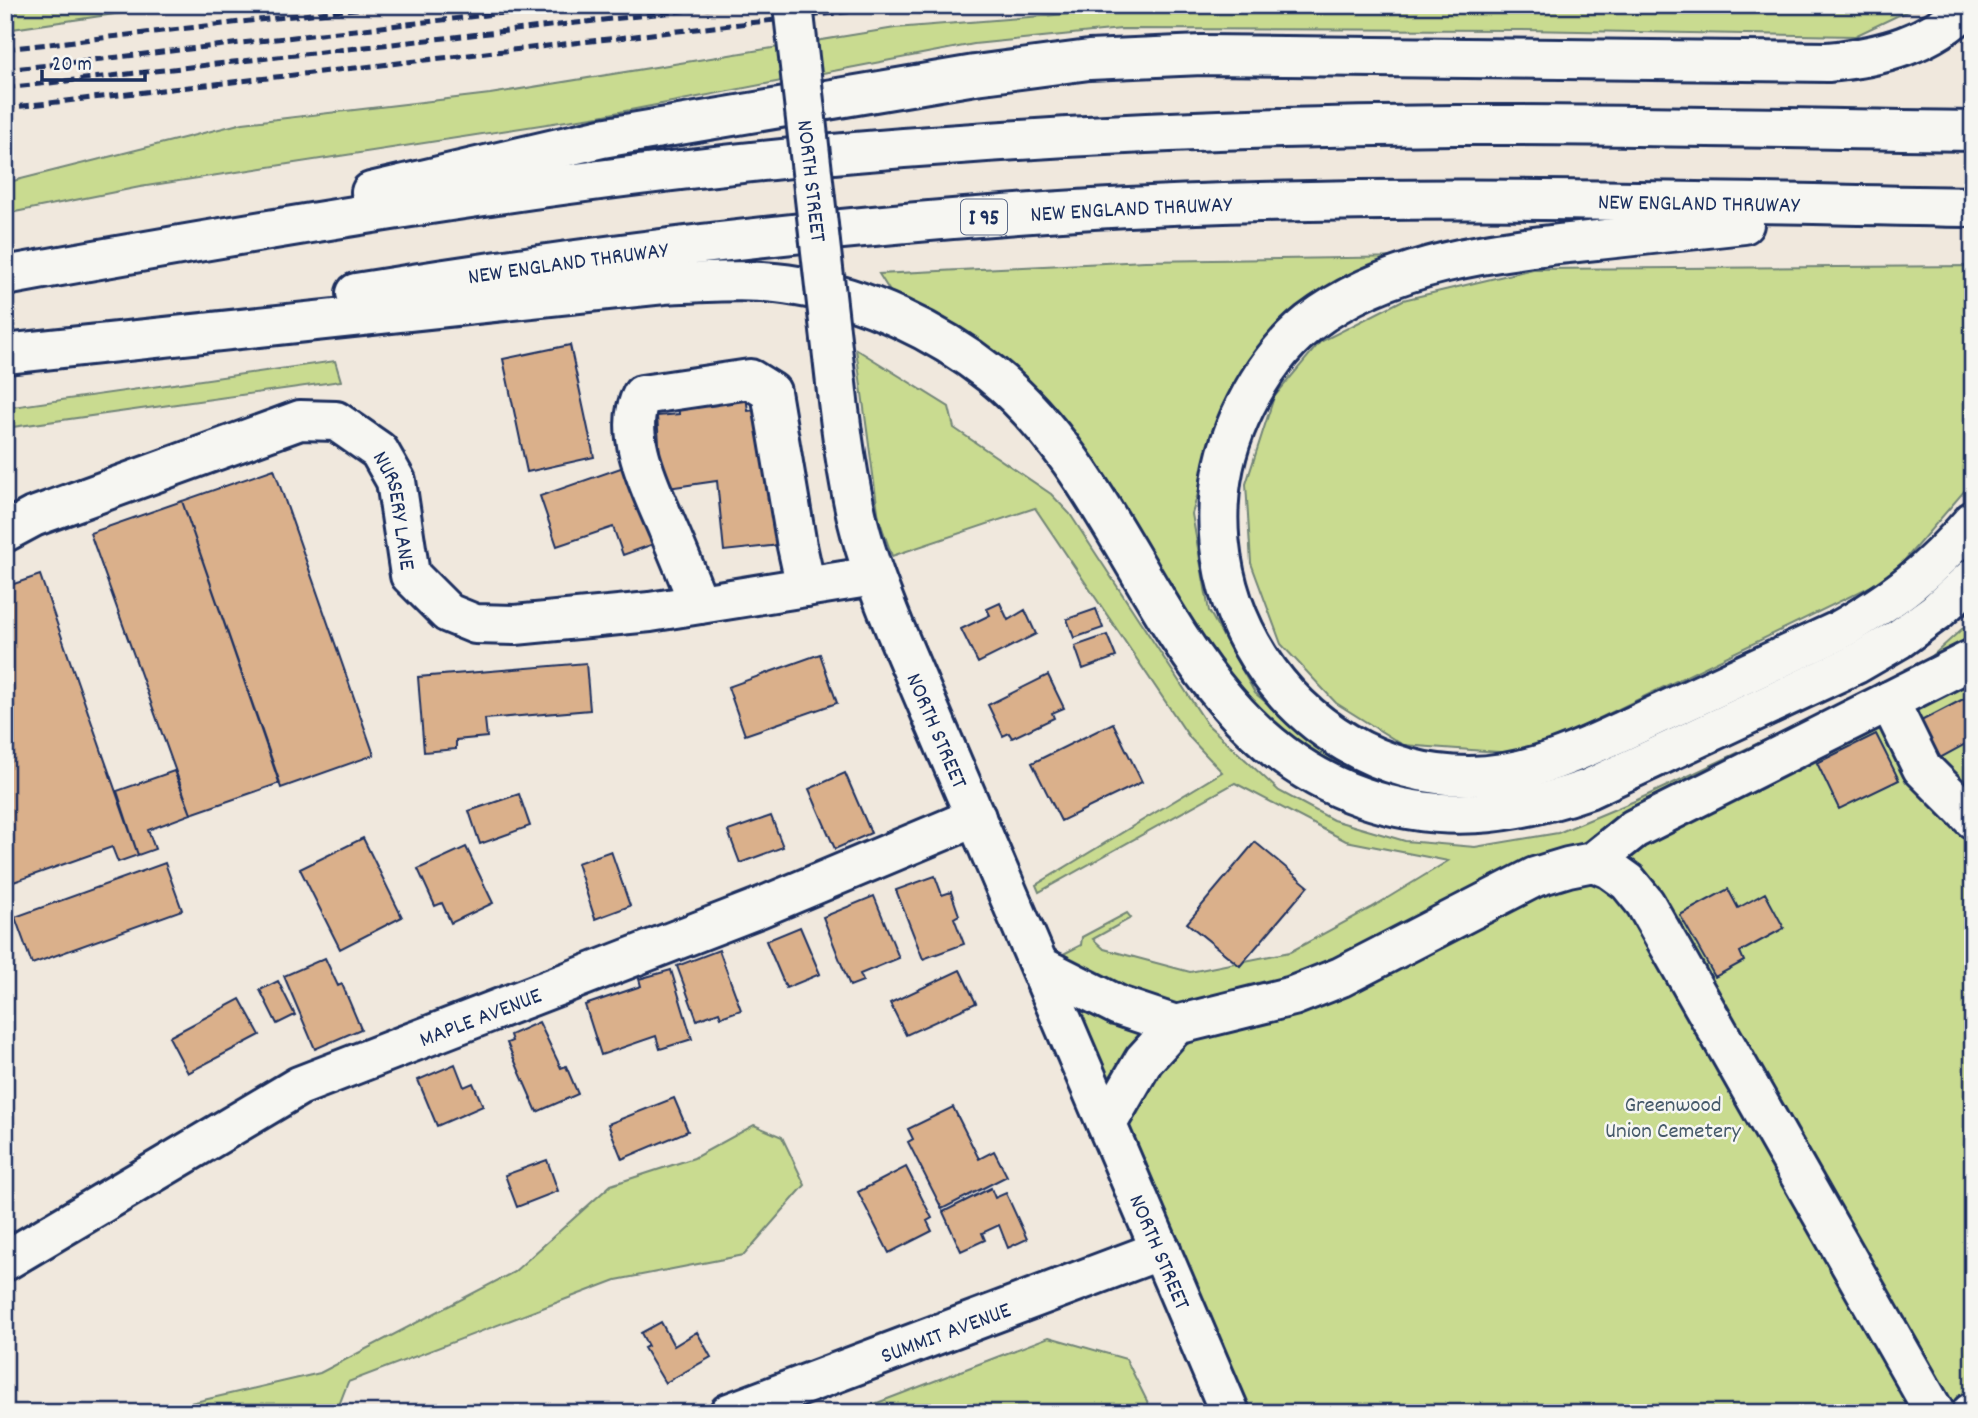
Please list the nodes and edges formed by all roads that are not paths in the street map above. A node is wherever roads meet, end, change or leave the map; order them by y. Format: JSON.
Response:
{"nodes":[{"id":1,"x":793,"y":5,"type":"edge"},
{"id":2,"x":1969,"y":5,"type":"edge"},
{"id":3,"x":1973,"y":131,"type":"edge"},
{"id":4,"x":1911,"y":206,"type":"junction"},
{"id":5,"x":1973,"y":207,"type":"edge"},
{"id":6,"x":209,"y":241,"type":"junction"},
{"id":7,"x":5,"y":276,"type":"edge"},
{"id":8,"x":5,"y":353,"type":"edge"},
{"id":9,"x":1973,"y":521,"type":"edge"},
{"id":10,"x":5,"y":533,"type":"edge"},
{"id":11,"x":874,"y":576,"type":"junction"},
{"id":12,"x":1973,"y":578,"type":"edge"},
{"id":13,"x":806,"y":587,"type":"junction"},
{"id":14,"x":699,"y":604,"type":"junction"},
{"id":15,"x":1973,"y":659,"type":"edge"},
{"id":16,"x":1889,"y":701,"type":"junction"},
{"id":17,"x":976,"y":817,"type":"junction"},
{"id":18,"x":1973,"y":819,"type":"edge"},
{"id":19,"x":1593,"y":862,"type":"junction"},
{"id":20,"x":1040,"y":966,"type":"junction"},
{"id":21,"x":1176,"y":1026,"type":"junction"},
{"id":22,"x":1107,"y":1124,"type":"junction"},
{"id":23,"x":1161,"y":1250,"type":"junction"},
{"id":24,"x":5,"y":1261,"type":"edge"},
{"id":25,"x":729,"y":1413,"type":"edge"},
{"id":26,"x":1230,"y":1413,"type":"edge"},
{"id":27,"x":1936,"y":1413,"type":"edge"}],
"edges":[{"from":1,"to":11,"type":"main road","name":"NORTH STREET","bridge":true},
{"from":2,"to":6,"type":"main road"},
{"from":3,"to":6,"type":"main road"},
{"from":4,"to":5,"type":"main road","name":"NEW ENGLAND THRUWAY","number":"I 95"},
{"from":4,"to":8,"type":"main road","name":"NEW ENGLAND THRUWAY","number":"I 95"},
{"from":4,"to":9,"type":"main road"},
{"from":6,"to":7,"type":"main road"},
{"from":8,"to":12,"type":"main road"},
{"from":10,"to":14,"type":"main road","name":"NURSERY LANE"},
{"from":11,"to":13,"type":"main road","name":"NURSERY LANE"},
{"from":11,"to":17,"type":"main road","name":"NORTH STREET"},
{"from":13,"to":14,"type":"main road","name":"NURSERY LANE"},
{"from":13,"to":14,"type":"main road"},
{"from":15,"to":16,"type":"main road"},
{"from":16,"to":18,"type":"main road"},
{"from":16,"to":19,"type":"main road"},
{"from":17,"to":20,"type":"main road","name":"NORTH STREET"},
{"from":17,"to":24,"type":"main road","name":"MAPLE AVENUE"},
{"from":19,"to":21,"type":"main road"},
{"from":19,"to":27,"type":"main road"},
{"from":20,"to":21,"type":"main road"},
{"from":20,"to":22,"type":"main road","name":"NORTH STREET"},
{"from":21,"to":22,"type":"main road"},
{"from":22,"to":23,"type":"main road","name":"NORTH STREET"},
{"from":23,"to":25,"type":"main road","name":"SUMMIT AVENUE"},
{"from":23,"to":26,"type":"main road","name":"NORTH STREET"}]}
